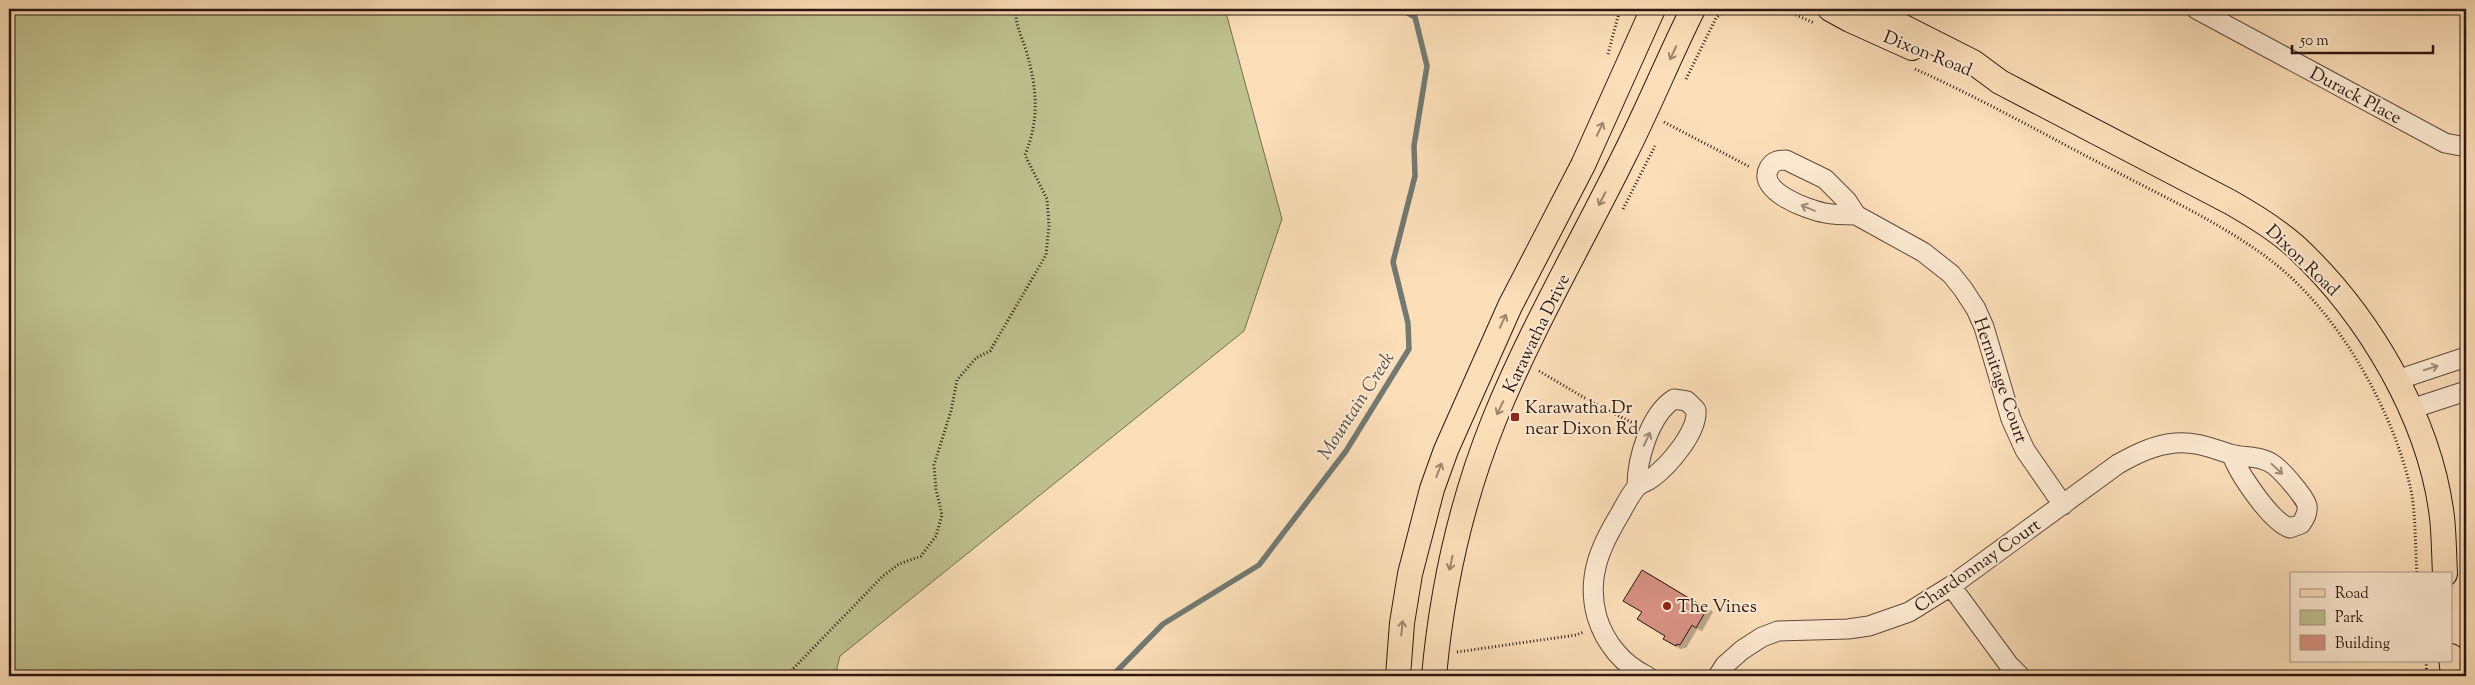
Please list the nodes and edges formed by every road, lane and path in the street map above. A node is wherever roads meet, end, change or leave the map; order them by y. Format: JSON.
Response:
{"nodes":[{"id":1,"x":1016,"y":9,"type":"edge"},
{"id":2,"x":1620,"y":9,"type":"edge"},
{"id":3,"x":1653,"y":9,"type":"edge"},
{"id":4,"x":1693,"y":9,"type":"edge"},
{"id":5,"x":1726,"y":9,"type":"edge"},
{"id":6,"x":1783,"y":9,"type":"edge"},
{"id":7,"x":1868,"y":9,"type":"edge"},
{"id":8,"x":2196,"y":9,"type":"edge"},
{"id":9,"x":1824,"y":17,"type":"edge"},
{"id":10,"x":1716,"y":18,"type":"dead end"},
{"id":11,"x":1607,"y":57,"type":"dead end"},
{"id":12,"x":1912,"y":68,"type":"dead end"},
{"id":13,"x":2000,"y":82,"type":"junction"},
{"id":14,"x":1664,"y":122,"type":"dead end"},
{"id":15,"x":2466,"y":147,"type":"edge"},
{"id":16,"x":1768,"y":169,"type":"junction"},
{"id":17,"x":1856,"y":215,"type":"junction"},
{"id":18,"x":2466,"y":357,"type":"edge"},
{"id":19,"x":1536,"y":379,"type":"dead end"},
{"id":20,"x":2397,"y":380,"type":"junction"},
{"id":21,"x":2466,"y":391,"type":"edge"},
{"id":22,"x":2411,"y":409,"type":"junction"},
{"id":23,"x":1631,"y":422,"type":"dead end"},
{"id":24,"x":2232,"y":455,"type":"dead end"},
{"id":25,"x":1637,"y":486,"type":"dead end"},
{"id":26,"x":2063,"y":505,"type":"junction"},
{"id":27,"x":2417,"y":572,"type":"edge"},
{"id":28,"x":2445,"y":572,"type":"edge"},
{"id":29,"x":1951,"y":586,"type":"junction"},
{"id":30,"x":1600,"y":626,"type":"junction"},
{"id":31,"x":1458,"y":643,"type":"dead end"},
{"id":32,"x":1457,"y":652,"type":"junction"},
{"id":33,"x":1456,"y":661,"type":"dead end"},
{"id":34,"x":2426,"y":662,"type":"edge"},
{"id":35,"x":2452,"y":662,"type":"edge"},
{"id":36,"x":786,"y":676,"type":"edge"},
{"id":37,"x":1398,"y":676,"type":"edge"},
{"id":38,"x":1434,"y":676,"type":"edge"},
{"id":39,"x":1647,"y":676,"type":"edge"},
{"id":40,"x":1718,"y":676,"type":"edge"},
{"id":41,"x":2020,"y":676,"type":"edge"},
{"id":42,"x":2427,"y":676,"type":"edge"},
{"id":43,"x":2453,"y":676,"type":"edge"}],
"edges":[{"from":1,"to":36,"type":"path"},
{"from":2,"to":11,"type":"path"},
{"from":37,"to":3,"type":"main road","name":"Karawatha Drive","one_way":true},
{"from":4,"to":38,"type":"main road","name":"Karawatha Drive","one_way":true},
{"from":5,"to":10,"type":"path"},
{"from":6,"to":9,"type":"path"},
{"from":7,"to":13,"type":"main road","name":"Dixon Road"},
{"from":8,"to":15,"type":"street","name":"Durack Place"},
{"from":9,"to":13,"type":"main road","name":"Dixon Road"},
{"from":12,"to":27,"type":"path"},
{"from":13,"to":20,"type":"main road","name":"Dixon Road"},
{"from":14,"to":16,"type":"path"},
{"from":17,"to":16,"type":"street","name":"Hermitage Court","one_way":true},
{"from":16,"to":17,"type":"street","name":"Hermitage Court"},
{"from":17,"to":26,"type":"street","name":"Hermitage Court"},
{"from":20,"to":18,"type":"street","one_way":true},
{"from":19,"to":23,"type":"path"},
{"from":20,"to":22,"type":"main road","name":"Dixon Road"},
{"from":21,"to":22,"type":"street"},
{"from":22,"to":28,"type":"main road","name":"Dixon Road"},
{"from":24,"to":26,"type":"street","name":"Chardonnay Court"},
{"from":25,"to":30,"type":"street"},
{"from":26,"to":29,"type":"street","name":"Chardonnay Court"},
{"from":29,"to":40,"type":"street","name":"Chardonnay Court"},
{"from":29,"to":41,"type":"street"},
{"from":30,"to":32,"type":"path"},
{"from":30,"to":39,"type":"street"},
{"from":31,"to":32,"type":"path"},
{"from":32,"to":33,"type":"path"},
{"from":34,"to":42,"type":"path"},
{"from":35,"to":43,"type":"main road"}]}
